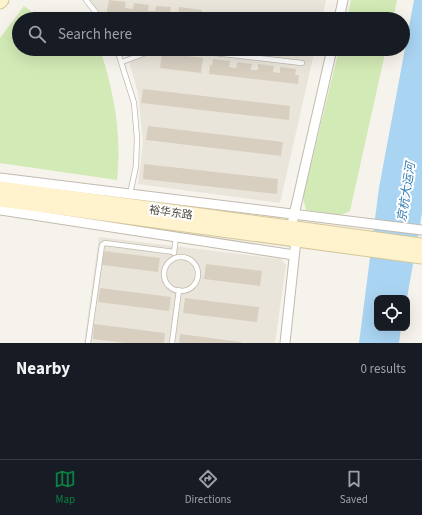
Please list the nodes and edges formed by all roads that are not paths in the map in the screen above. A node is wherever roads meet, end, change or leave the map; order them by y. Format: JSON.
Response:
{"nodes":[{"id":1,"x":86,"y":0,"type":"edge"},
{"id":2,"x":343,"y":0,"type":"edge"},
{"id":3,"x":95,"y":12,"type":"edge"},
{"id":4,"x":340,"y":12,"type":"edge"},
{"id":5,"x":120,"y":56,"type":"edge"},
{"id":6,"x":138,"y":56,"type":"edge"},
{"id":7,"x":241,"y":56,"type":"edge"},
{"id":8,"x":330,"y":56,"type":"edge"},
{"id":9,"x":122,"y":62,"type":"junction"},
{"id":10,"x":302,"y":63,"type":"dead end"},
{"id":11,"x":0,"y":178,"type":"edge"},
{"id":12,"x":0,"y":188,"type":"edge"},
{"id":13,"x":130,"y":194,"type":"junction"},
{"id":14,"x":0,"y":200,"type":"edge"},
{"id":15,"x":0,"y":210,"type":"edge"},
{"id":16,"x":294,"y":214,"type":"junction"},
{"id":17,"x":291,"y":228,"type":"junction"},
{"id":18,"x":422,"y":230,"type":"edge"},
{"id":19,"x":176,"y":237,"type":"junction"},
{"id":20,"x":296,"y":240,"type":"junction"},
{"id":21,"x":342,"y":241,"type":"junction"},
{"id":22,"x":422,"y":245,"type":"edge"},
{"id":23,"x":174,"y":252,"type":"junction"},
{"id":24,"x":294,"y":255,"type":"junction"},
{"id":25,"x":422,"y":257,"type":"edge"},
{"id":26,"x":177,"y":258,"type":"junction"},
{"id":27,"x":179,"y":290,"type":"junction"},
{"id":28,"x":88,"y":343,"type":"edge"},
{"id":29,"x":172,"y":343,"type":"edge"},
{"id":30,"x":285,"y":343,"type":"edge"}],
"edges":[{"from":1,"to":3,"type":"lane"},
{"from":2,"to":4,"type":"street"},
{"from":5,"to":9,"type":"lane"},
{"from":6,"to":9,"type":"lane"},
{"from":7,"to":10,"type":"lane"},
{"from":8,"to":16,"type":"street"},
{"from":9,"to":13,"type":"lane"},
{"from":11,"to":13,"type":"street"},
{"from":12,"to":17,"type":"main road","name":"裕华东路"},
{"from":13,"to":16,"type":"street"},
{"from":14,"to":20,"type":"main road","name":"裕华东路"},
{"from":15,"to":19,"type":"street"},
{"from":16,"to":17,"type":"street"},
{"from":16,"to":18,"type":"street"},
{"from":17,"to":21,"type":"main road","name":"裕华东路"},
{"from":19,"to":23,"type":"lane"},
{"from":19,"to":24,"type":"street"},
{"from":20,"to":21,"type":"main road","name":"裕华东路"},
{"from":20,"to":24,"type":"street"},
{"from":21,"to":22,"type":"main road"},
{"from":21,"to":25,"type":"main road"},
{"from":23,"to":26,"type":"lane"},
{"from":23,"to":28,"type":"lane"},
{"from":24,"to":30,"type":"street"},
{"from":26,"to":27,"type":"lane"},
{"from":26,"to":27,"type":"lane"},
{"from":27,"to":29,"type":"lane"}]}
